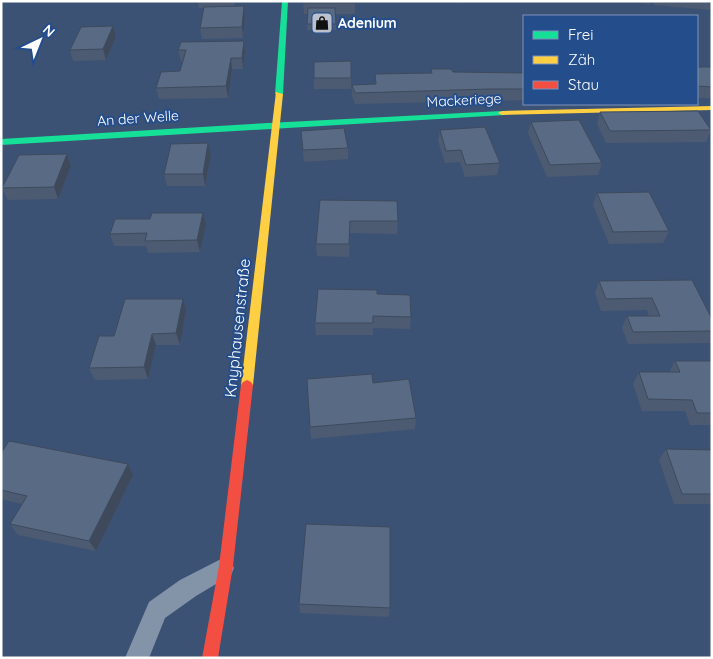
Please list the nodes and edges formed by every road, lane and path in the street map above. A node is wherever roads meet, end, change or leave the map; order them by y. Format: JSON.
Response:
{"nodes":[{"id":1,"x":285,"y":1,"type":"edge"},
{"id":2,"x":712,"y":108,"type":"edge"},
{"id":3,"x":277,"y":124,"type":"junction"},
{"id":4,"x":1,"y":142,"type":"edge"},
{"id":5,"x":226,"y":566,"type":"junction"},
{"id":6,"x":137,"y":658,"type":"edge"},
{"id":7,"x":210,"y":658,"type":"edge"}],
"edges":[{"from":1,"to":3,"type":"street","name":"Knyphausenstraße"},
{"from":2,"to":3,"type":"street","name":"Mackeriege"},
{"from":3,"to":4,"type":"street","name":"An der Welle"},
{"from":3,"to":5,"type":"street","name":"Knyphausenstraße"},
{"from":5,"to":6,"type":"lane"},
{"from":5,"to":7,"type":"street","name":"Knyphausenstraße"}]}
